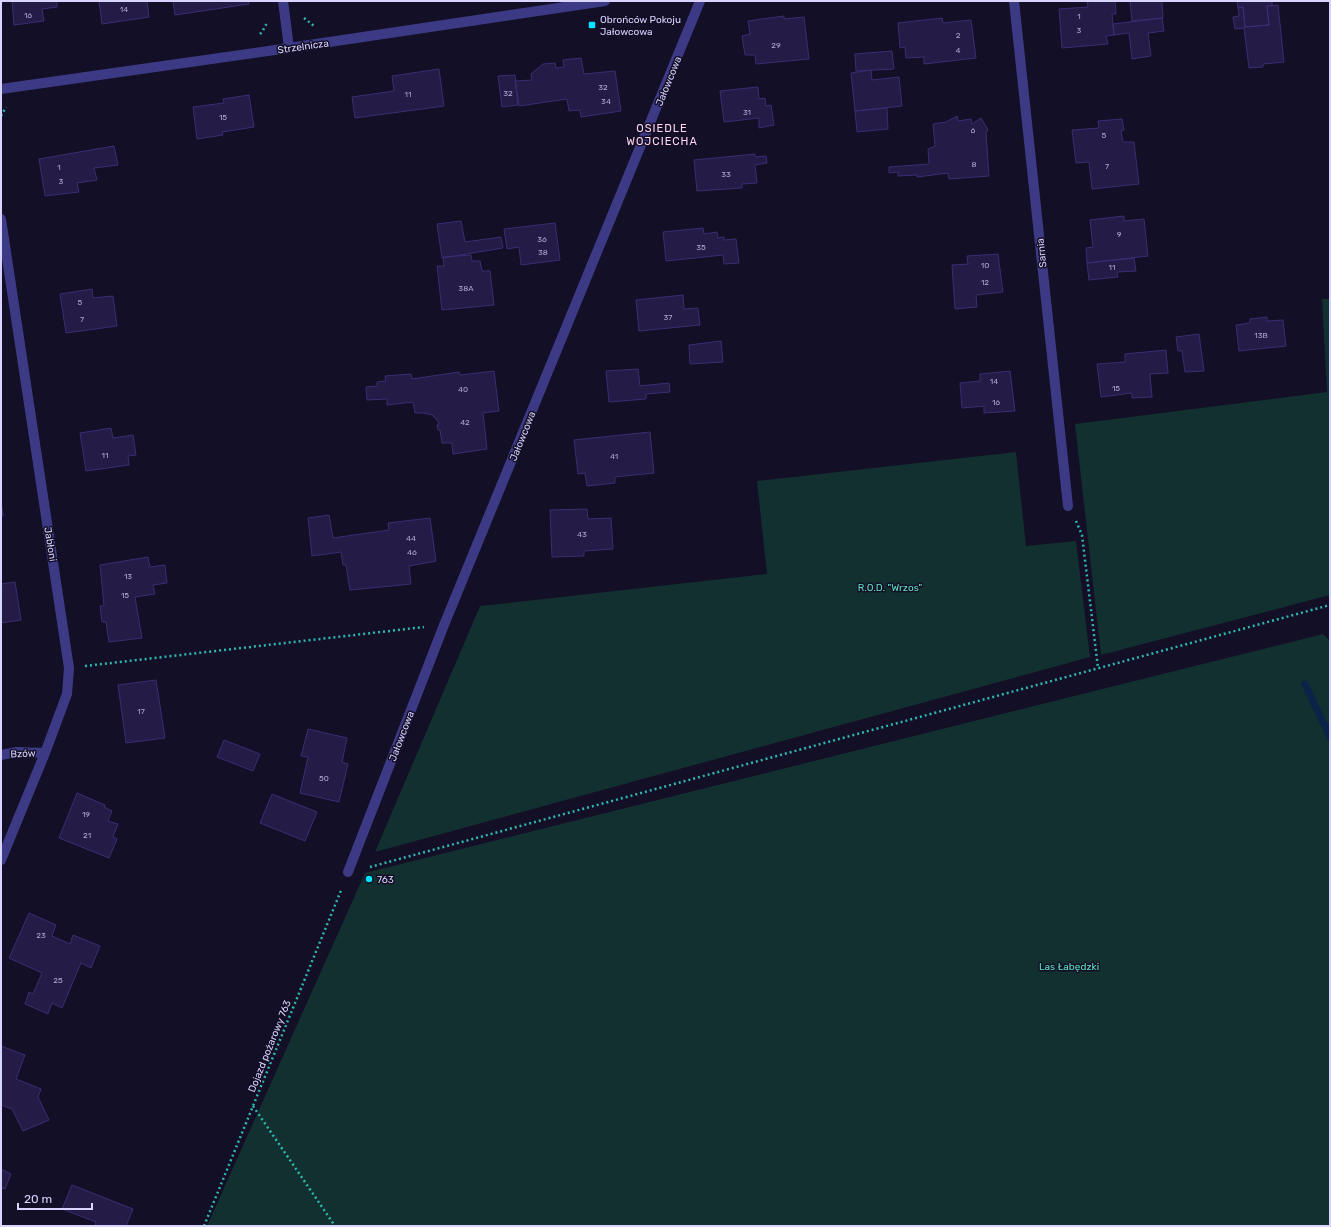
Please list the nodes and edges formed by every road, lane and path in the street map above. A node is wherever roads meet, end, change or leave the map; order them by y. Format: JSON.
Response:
{"nodes":[{"id":1,"x":283,"y":1,"type":"edge"},
{"id":2,"x":606,"y":1,"type":"edge"},
{"id":3,"x":700,"y":1,"type":"edge"},
{"id":4,"x":1014,"y":1,"type":"edge"},
{"id":5,"x":289,"y":48,"type":"junction"},
{"id":6,"x":1,"y":89,"type":"edge"},
{"id":7,"x":1,"y":219,"type":"edge"},
{"id":8,"x":1068,"y":506,"type":"joint"},
{"id":9,"x":1330,"y":605,"type":"edge"},
{"id":10,"x":444,"y":625,"type":"junction"},
{"id":11,"x":69,"y":668,"type":"junction"},
{"id":12,"x":1098,"y":668,"type":"junction"},
{"id":13,"x":45,"y":753,"type":"junction"},
{"id":14,"x":1,"y":754,"type":"edge"},
{"id":15,"x":1,"y":860,"type":"edge"},
{"id":16,"x":348,"y":872,"type":"junction"},
{"id":17,"x":253,"y":1106,"type":"junction"},
{"id":18,"x":204,"y":1226,"type":"edge"},
{"id":19,"x":335,"y":1226,"type":"edge"}],
"edges":[{"from":1,"to":5,"type":"street"},
{"from":2,"to":5,"type":"street","name":"Strzelnicza"},
{"from":3,"to":10,"type":"street","name":"Jałowcowa"},
{"from":4,"to":8,"type":"street","name":"Sarnia"},
{"from":5,"to":6,"type":"street","name":"Strzelnicza"},
{"from":7,"to":11,"type":"street","name":"Jabłoni"},
{"from":8,"to":12,"type":"path"},
{"from":9,"to":12,"type":"path"},
{"from":10,"to":11,"type":"path"},
{"from":10,"to":16,"type":"street","name":"Jałowcowa"},
{"from":11,"to":13,"type":"street","name":"Jabłoni"},
{"from":12,"to":16,"type":"path"},
{"from":13,"to":14,"type":"street","name":"Bzów"},
{"from":13,"to":15,"type":"street","name":"Jabłoni"},
{"from":16,"to":17,"type":"path","name":"Dojazd pożarowy 763"},
{"from":17,"to":18,"type":"path","name":"Dojazd pożarowy 763"},
{"from":17,"to":19,"type":"path"}]}
